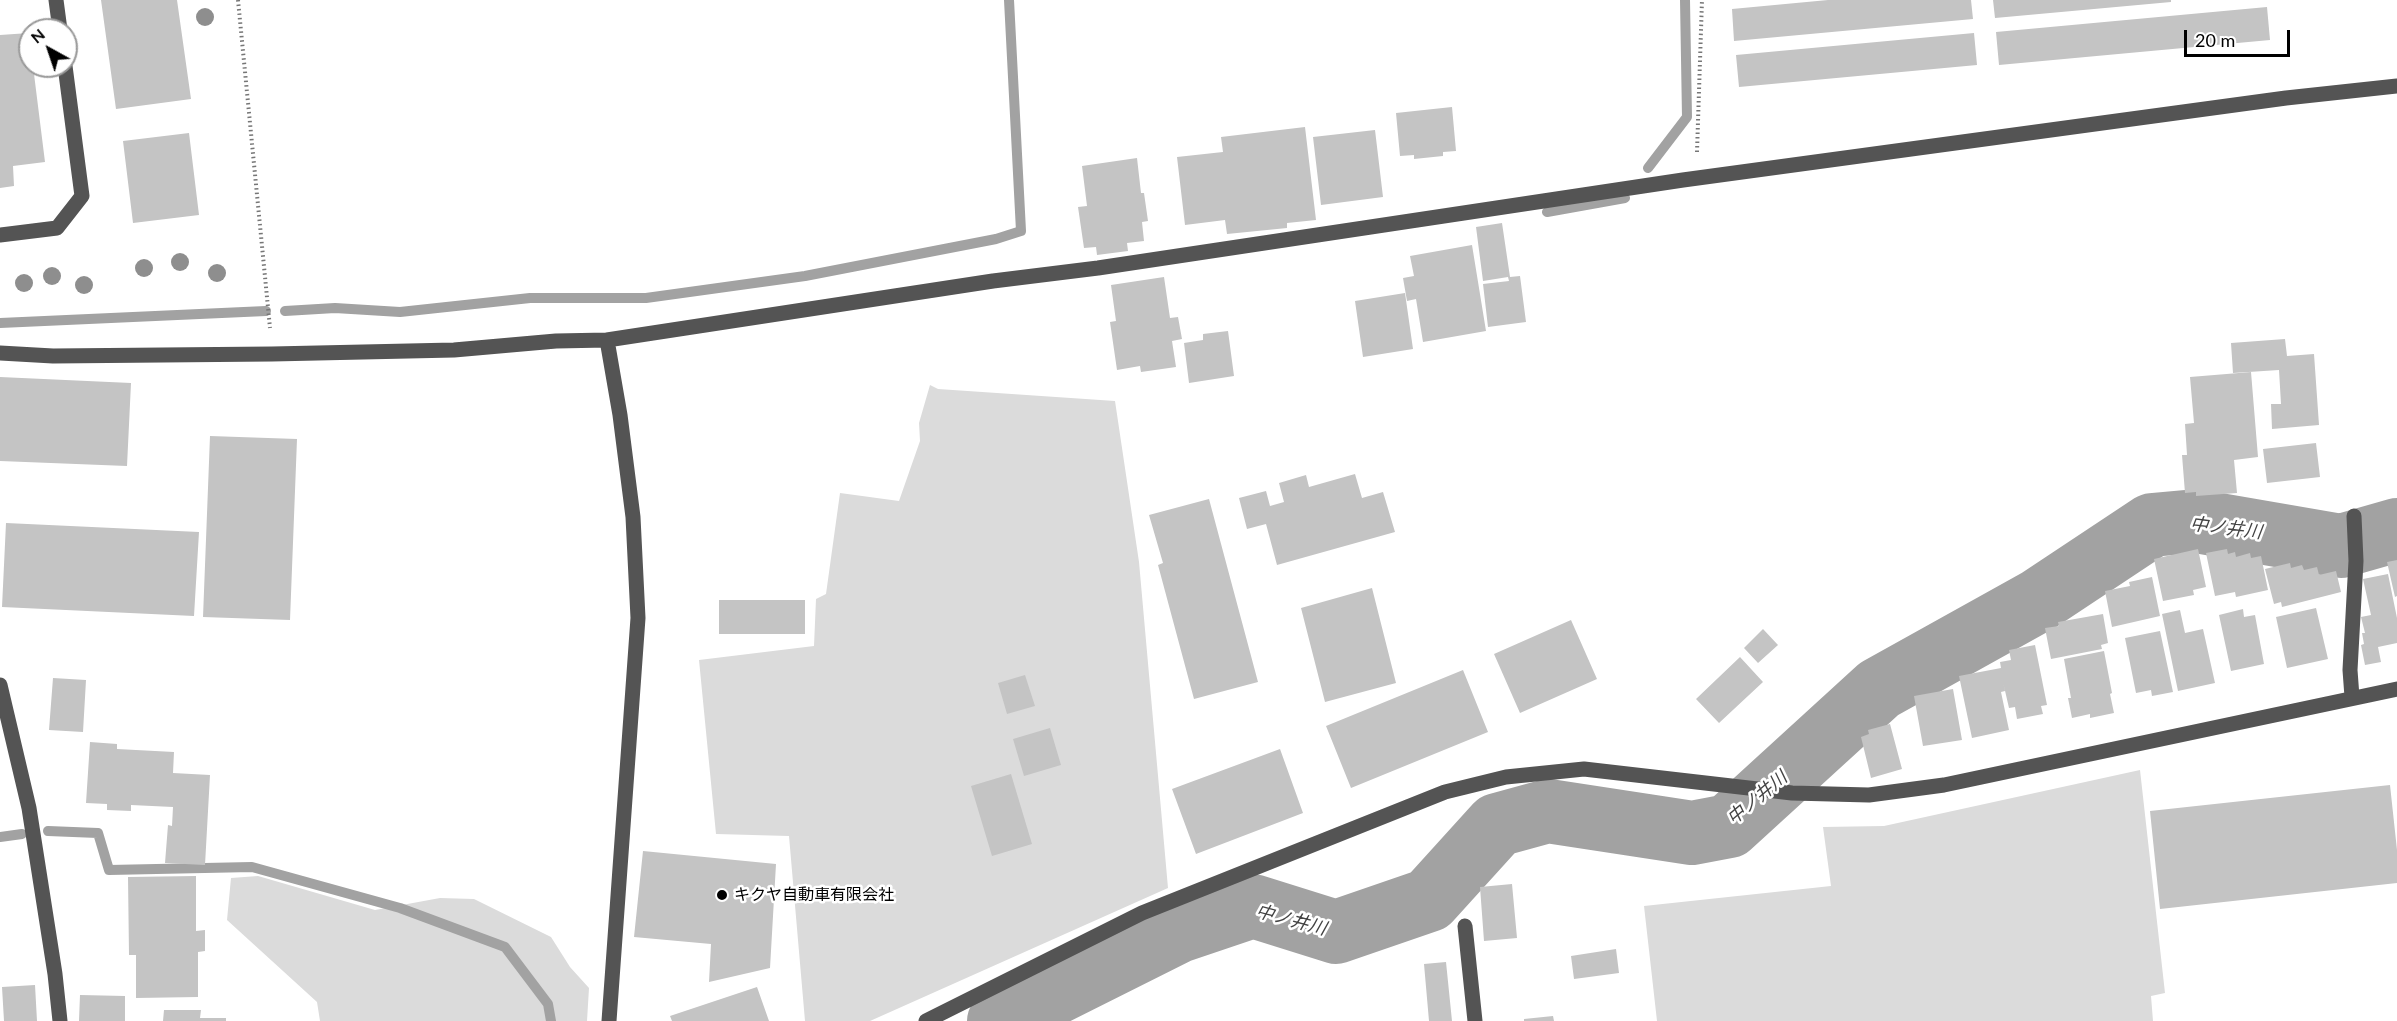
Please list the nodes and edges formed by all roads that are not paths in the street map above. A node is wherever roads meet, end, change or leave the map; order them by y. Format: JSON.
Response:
{"nodes":[{"id":1,"x":56,"y":0,"type":"edge"},
{"id":2,"x":58,"y":18,"type":"edge"},
{"id":3,"x":67,"y":78,"type":"edge"},
{"id":4,"x":2397,"y":86,"type":"edge"},
{"id":5,"x":0,"y":235,"type":"edge"},
{"id":6,"x":607,"y":340,"type":"junction"},
{"id":7,"x":0,"y":353,"type":"edge"},
{"id":8,"x":2354,"y":516,"type":"dead end"},
{"id":9,"x":0,"y":685,"type":"edge"},
{"id":10,"x":2397,"y":689,"type":"edge"},
{"id":11,"x":2352,"y":697,"type":"junction"},
{"id":12,"x":1465,"y":926,"type":"dead end"},
{"id":13,"x":60,"y":1021,"type":"edge"},
{"id":14,"x":609,"y":1021,"type":"edge"},
{"id":15,"x":926,"y":1021,"type":"edge"},
{"id":16,"x":1475,"y":1021,"type":"edge"}],
"edges":[{"from":1,"to":2,"type":"street"},
{"from":3,"to":5,"type":"street"},
{"from":4,"to":6,"type":"street"},
{"from":6,"to":7,"type":"street"},
{"from":6,"to":14,"type":"street"},
{"from":8,"to":11,"type":"street"},
{"from":9,"to":13,"type":"street"},
{"from":10,"to":11,"type":"street"},
{"from":11,"to":15,"type":"street"},
{"from":12,"to":16,"type":"street"}]}
